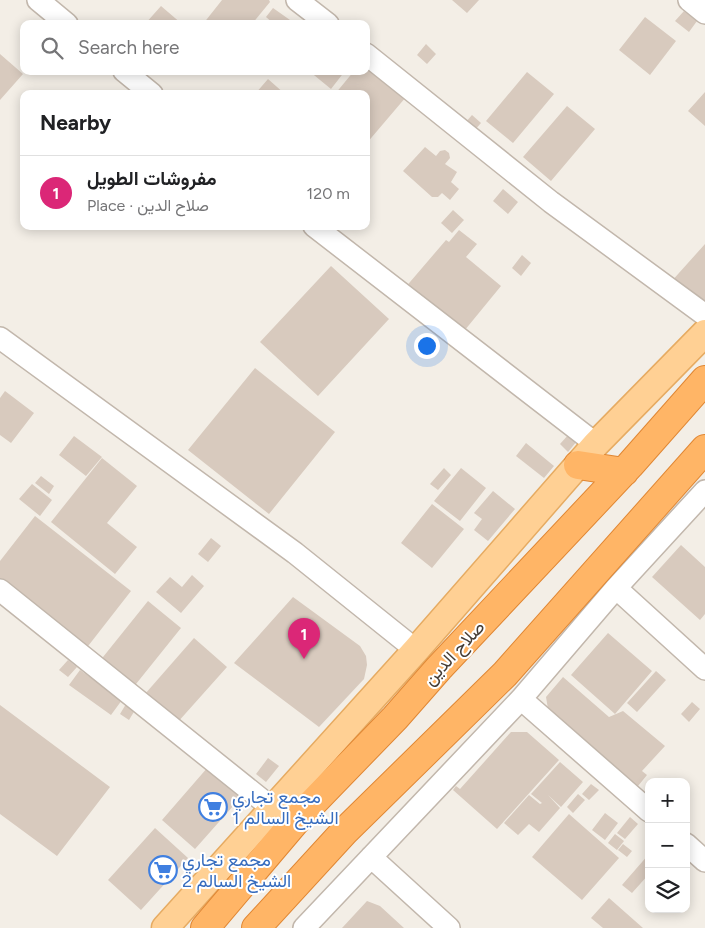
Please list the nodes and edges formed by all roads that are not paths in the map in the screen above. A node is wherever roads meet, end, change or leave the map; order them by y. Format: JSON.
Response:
{"nodes":[{"id":1,"x":38,"y":0,"type":"edge"},
{"id":2,"x":298,"y":0,"type":"edge"},
{"id":3,"x":689,"y":0,"type":"edge"},
{"id":4,"x":705,"y":13,"type":"edge"},
{"id":5,"x":62,"y":20,"type":"edge"},
{"id":6,"x":323,"y":20,"type":"edge"},
{"id":7,"x":370,"y":57,"type":"edge"},
{"id":8,"x":129,"y":75,"type":"edge"},
{"id":9,"x":147,"y":90,"type":"edge"},
{"id":10,"x":319,"y":230,"type":"edge"},
{"id":11,"x":705,"y":314,"type":"edge"},
{"id":12,"x":705,"y":333,"type":"edge"},
{"id":13,"x":0,"y":338,"type":"edge"},
{"id":14,"x":705,"y":380,"type":"edge"},
{"id":15,"x":596,"y":444,"type":"junction"},
{"id":16,"x":705,"y":449,"type":"edge"},
{"id":17,"x":578,"y":465,"type":"junction"},
{"id":18,"x":624,"y":472,"type":"junction"},
{"id":19,"x":705,"y":491,"type":"edge"},
{"id":20,"x":616,"y":588,"type":"junction"},
{"id":21,"x":0,"y":590,"type":"edge"},
{"id":22,"x":416,"y":650,"type":"junction"},
{"id":23,"x":705,"y":669,"type":"edge"},
{"id":24,"x":521,"y":699,"type":"junction"},
{"id":25,"x":445,"y":733,"type":"junction"},
{"id":26,"x":469,"y":754,"type":"junction"},
{"id":27,"x":272,"y":808,"type":"junction"},
{"id":28,"x":645,"y":808,"type":"edge"},
{"id":29,"x":690,"y":848,"type":"edge"},
{"id":30,"x":371,"y":857,"type":"junction"},
{"id":31,"x":705,"y":861,"type":"edge"},
{"id":32,"x":165,"y":928,"type":"edge"},
{"id":33,"x":205,"y":928,"type":"edge"},
{"id":34,"x":256,"y":928,"type":"edge"},
{"id":35,"x":304,"y":928,"type":"edge"},
{"id":36,"x":449,"y":928,"type":"edge"}],
"edges":[{"from":1,"to":5,"type":"street"},
{"from":2,"to":6,"type":"street"},
{"from":3,"to":4,"type":"street"},
{"from":7,"to":11,"type":"street"},
{"from":8,"to":9,"type":"street"},
{"from":10,"to":15,"type":"street"},
{"from":12,"to":15,"type":"main road"},
{"from":13,"to":22,"type":"street"},
{"from":14,"to":18,"type":"highway","name":"صلاح الدين"},
{"from":15,"to":17,"type":"main road"},
{"from":16,"to":25,"type":"highway"},
{"from":17,"to":18,"type":"highway"},
{"from":17,"to":22,"type":"main road"},
{"from":18,"to":33,"type":"highway","name":"صلاح الدين"},
{"from":19,"to":20,"type":"street"},
{"from":20,"to":23,"type":"street"},
{"from":20,"to":24,"type":"street"},
{"from":21,"to":27,"type":"street"},
{"from":22,"to":27,"type":"main road"},
{"from":24,"to":26,"type":"street"},
{"from":24,"to":28,"type":"street"},
{"from":25,"to":26,"type":"street"},
{"from":25,"to":34,"type":"highway"},
{"from":26,"to":30,"type":"street"},
{"from":27,"to":32,"type":"main road"},
{"from":29,"to":31,"type":"street"},
{"from":30,"to":35,"type":"street"},
{"from":30,"to":36,"type":"street"}]}
